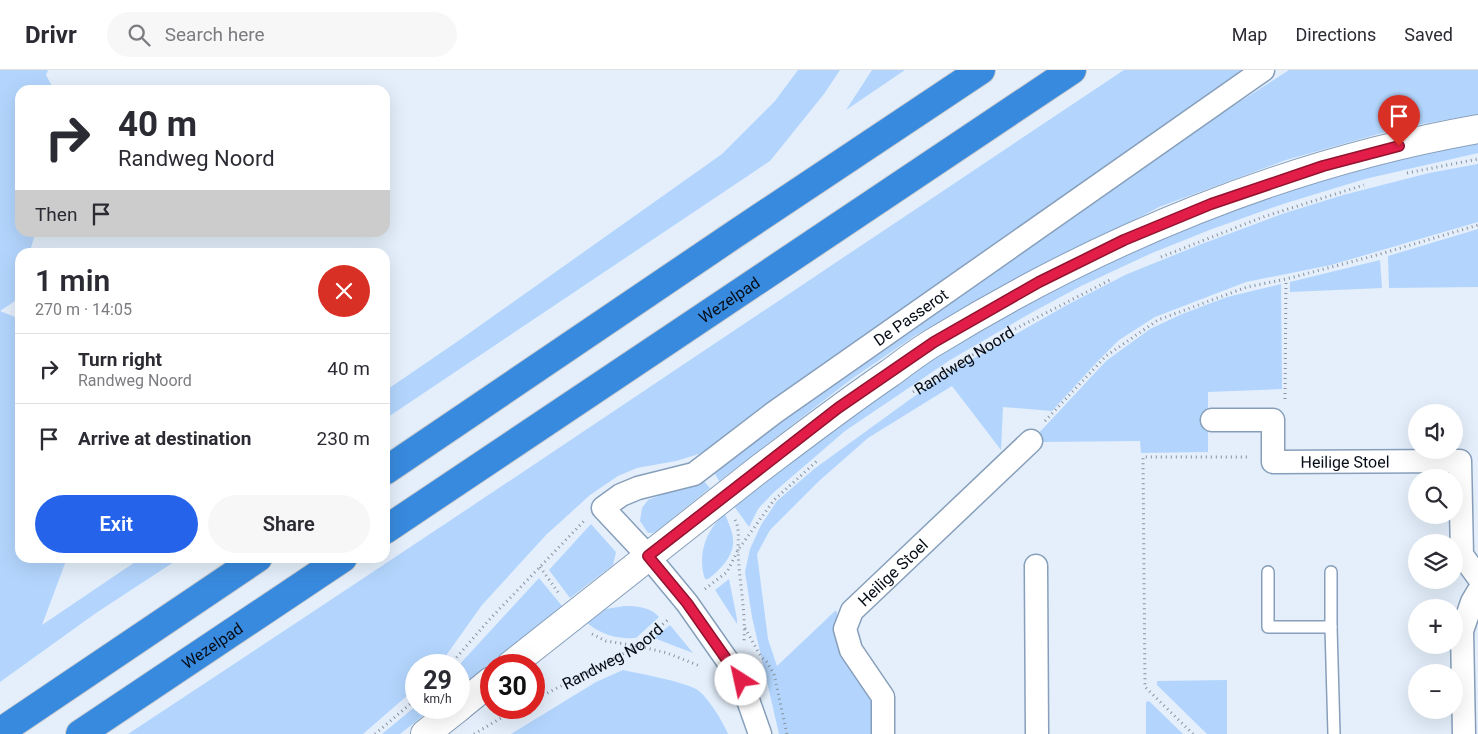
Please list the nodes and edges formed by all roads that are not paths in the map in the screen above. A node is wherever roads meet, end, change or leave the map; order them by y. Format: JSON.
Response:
{"nodes":[{"id":1,"x":981,"y":70,"type":"edge"},
{"id":2,"x":1072,"y":70,"type":"edge"},
{"id":3,"x":1263,"y":70,"type":"edge"},
{"id":4,"x":1478,"y":129,"type":"edge"},
{"id":5,"x":1212,"y":420,"type":"dead end"},
{"id":6,"x":1031,"y":441,"type":"road end"},
{"id":7,"x":390,"y":468,"type":"edge"},
{"id":8,"x":390,"y":527,"type":"edge"},
{"id":9,"x":648,"y":556,"type":"junction"},
{"id":10,"x":251,"y":563,"type":"edge"},
{"id":11,"x":336,"y":563,"type":"edge"},
{"id":12,"x":1036,"y":566,"type":"dead end"},
{"id":13,"x":1268,"y":572,"type":"dead end"},
{"id":14,"x":1331,"y":572,"type":"dead end"},
{"id":15,"x":1478,"y":577,"type":"edge"},
{"id":16,"x":1478,"y":592,"type":"edge"},
{"id":17,"x":1331,"y":627,"type":"junction"},
{"id":18,"x":525,"y":654,"type":"edge"},
{"id":19,"x":480,"y":690,"type":"edge"},
{"id":20,"x":470,"y":698,"type":"edge"},
{"id":21,"x":443,"y":719,"type":"edge"},
{"id":22,"x":0,"y":732,"type":"edge"},
{"id":23,"x":80,"y":734,"type":"edge"},
{"id":24,"x":425,"y":734,"type":"edge"},
{"id":25,"x":760,"y":734,"type":"edge"},
{"id":26,"x":883,"y":734,"type":"edge"},
{"id":27,"x":1037,"y":734,"type":"edge"},
{"id":28,"x":1334,"y":734,"type":"edge"},
{"id":29,"x":1464,"y":734,"type":"edge"}],
"edges":[{"from":1,"to":7,"type":"highway"},
{"from":2,"to":8,"type":"highway","name":"Wezelpad"},
{"from":3,"to":9,"type":"street","name":"De Passerot"},
{"from":4,"to":9,"type":"main road","name":"Randweg Noord"},
{"from":5,"to":15,"type":"street","name":"Heilige Stoel"},
{"from":6,"to":26,"type":"street","name":"Heilige Stoel"},
{"from":9,"to":18,"type":"main road","name":"Randweg Noord"},
{"from":9,"to":25,"type":"street"},
{"from":10,"to":22,"type":"highway"},
{"from":11,"to":23,"type":"highway","name":"Wezelpad"},
{"from":12,"to":27,"type":"street"},
{"from":13,"to":17,"type":"lane"},
{"from":14,"to":17,"type":"lane"},
{"from":16,"to":29,"type":"street"},
{"from":17,"to":28,"type":"lane"},
{"from":19,"to":20,"type":"main road"},
{"from":21,"to":24,"type":"main road"}]}
